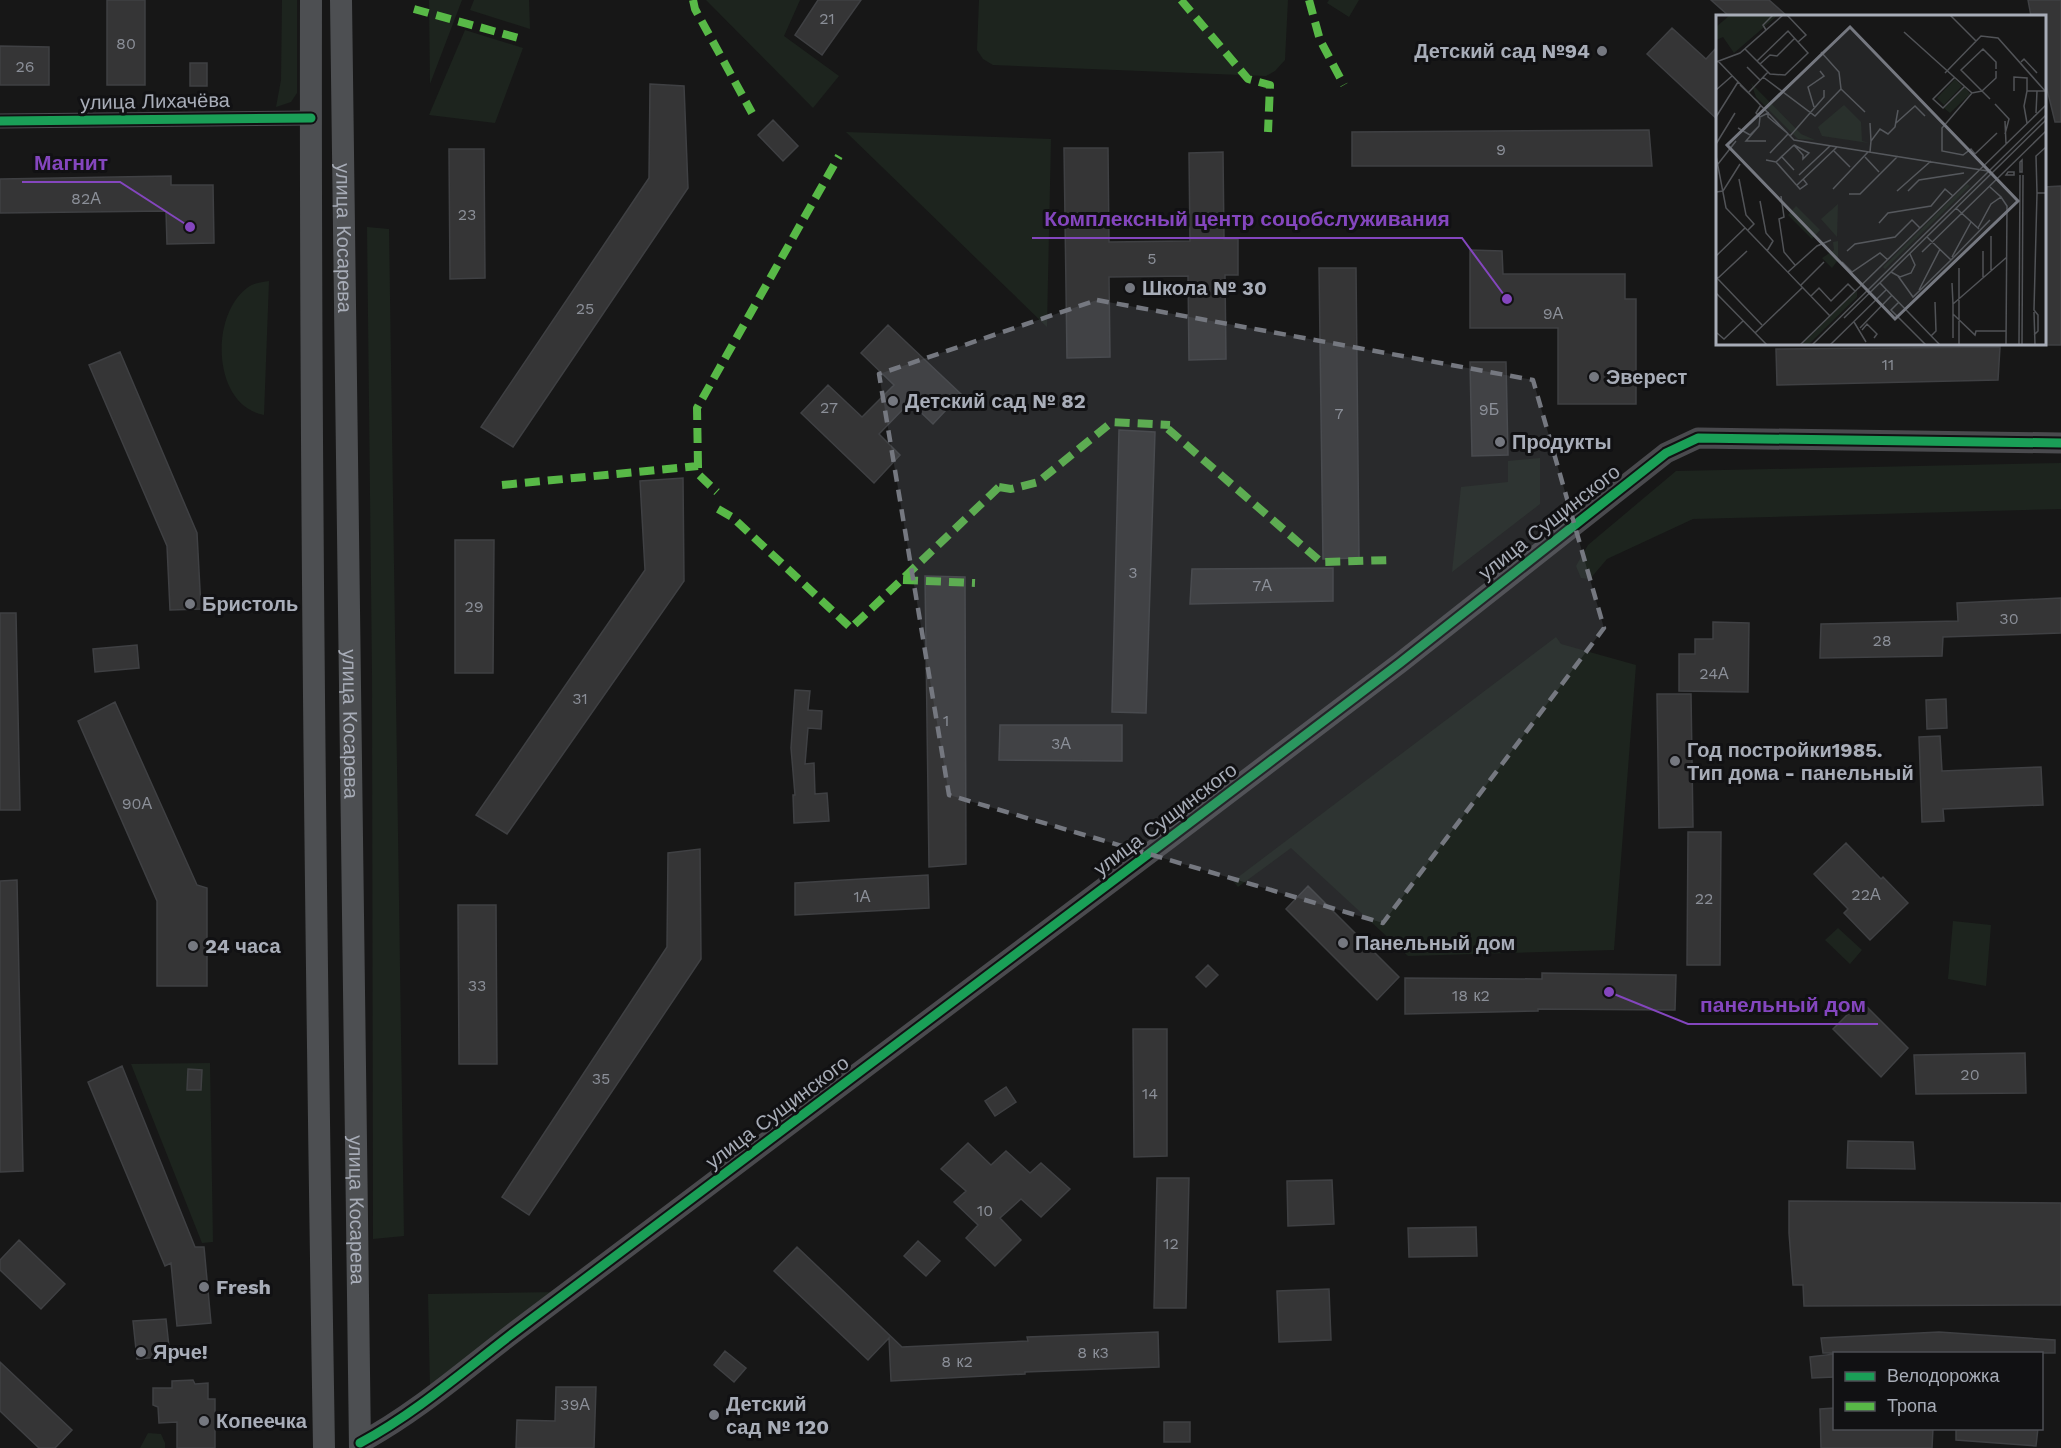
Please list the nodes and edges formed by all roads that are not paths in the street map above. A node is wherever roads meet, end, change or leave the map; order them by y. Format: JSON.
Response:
{"nodes":[{"id":1,"x":311,"y":0,"type":"edge"},
{"id":2,"x":341,"y":0,"type":"edge"},
{"id":3,"x":343,"y":117,"type":"junction"},
{"id":4,"x":311,"y":118,"type":"junction"},
{"id":5,"x":0,"y":121,"type":"edge"},
{"id":6,"x":2061,"y":443,"type":"edge"},
{"id":7,"x":360,"y":1445,"type":"edge"},
{"id":8,"x":324,"y":1446,"type":"edge"}],
"edges":[{"from":1,"to":4,"type":"main road","name":"улица Косарева"},
{"from":2,"to":3,"type":"main road","name":"улица Косарева"},
{"from":3,"to":4,"type":"main road"},
{"from":3,"to":7,"type":"main road","name":"улица Косарева"},
{"from":4,"to":5,"type":"street","name":"улица Лихачёва"},
{"from":4,"to":8,"type":"main road","name":"улица Косарева"},
{"from":6,"to":7,"type":"street","name":"улица Сущинского"},
{"from":7,"to":8,"type":"main road","name":"улица Сущинского"}]}
